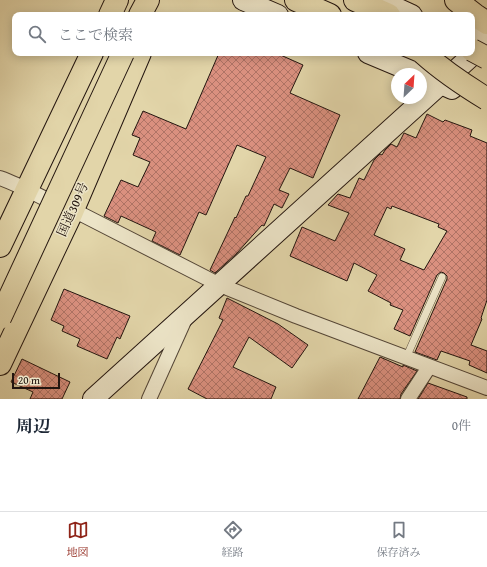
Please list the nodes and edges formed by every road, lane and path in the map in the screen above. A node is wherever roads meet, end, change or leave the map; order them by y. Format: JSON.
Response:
{"nodes":[{"id":1,"x":117,"y":0,"type":"edge"},
{"id":2,"x":130,"y":0,"type":"edge"},
{"id":3,"x":148,"y":0,"type":"edge"},
{"id":4,"x":163,"y":0,"type":"edge"},
{"id":5,"x":243,"y":0,"type":"edge"},
{"id":6,"x":296,"y":0,"type":"edge"},
{"id":7,"x":355,"y":0,"type":"edge"},
{"id":8,"x":369,"y":0,"type":"edge"},
{"id":9,"x":379,"y":0,"type":"edge"},
{"id":10,"x":456,"y":0,"type":"edge"},
{"id":11,"x":111,"y":12,"type":"edge"},
{"id":12,"x":125,"y":12,"type":"edge"},
{"id":13,"x":142,"y":12,"type":"edge"},
{"id":14,"x":158,"y":12,"type":"edge"},
{"id":15,"x":271,"y":12,"type":"edge"},
{"id":16,"x":323,"y":12,"type":"edge"},
{"id":17,"x":380,"y":12,"type":"edge"},
{"id":18,"x":382,"y":12,"type":"edge"},
{"id":19,"x":395,"y":12,"type":"edge"},
{"id":20,"x":405,"y":12,"type":"edge"},
{"id":21,"x":464,"y":12,"type":"edge"},
{"id":22,"x":471,"y":12,"type":"edge"},
{"id":23,"x":475,"y":15,"type":"edge"},
{"id":24,"x":487,"y":23,"type":"edge"},
{"id":25,"x":475,"y":34,"type":"edge"},
{"id":26,"x":481,"y":50,"type":"edge"},
{"id":27,"x":91,"y":56,"type":"edge"},
{"id":28,"x":105,"y":56,"type":"edge"},
{"id":29,"x":122,"y":56,"type":"edge"},
{"id":30,"x":139,"y":56,"type":"edge"},
{"id":31,"x":375,"y":56,"type":"edge"},
{"id":32,"x":424,"y":56,"type":"edge"},
{"id":33,"x":426,"y":56,"type":"edge"},
{"id":34,"x":474,"y":56,"type":"edge"},
{"id":35,"x":404,"y":68,"type":"edge"},
{"id":36,"x":427,"y":78,"type":"edge"},
{"id":37,"x":441,"y":84,"type":"junction"},
{"id":38,"x":487,"y":84,"type":"edge"},
{"id":39,"x":487,"y":99,"type":"edge"},
{"id":40,"x":487,"y":105,"type":"edge"},
{"id":41,"x":0,"y":178,"type":"edge"},
{"id":42,"x":27,"y":189,"type":"junction"},
{"id":43,"x":72,"y":212,"type":"junction"},
{"id":44,"x":0,"y":246,"type":"edge"},
{"id":45,"x":442,"y":277,"type":"dead end"},
{"id":46,"x":0,"y":285,"type":"edge"},
{"id":47,"x":220,"y":285,"type":"junction"},
{"id":48,"x":188,"y":313,"type":"junction"},
{"id":49,"x":0,"y":318,"type":"edge"},
{"id":50,"x":406,"y":358,"type":"junction"},
{"id":51,"x":0,"y":364,"type":"edge"},
{"id":52,"x":429,"y":366,"type":"junction"},
{"id":53,"x":487,"y":388,"type":"edge"},
{"id":54,"x":93,"y":399,"type":"edge"},
{"id":55,"x":149,"y":399,"type":"edge"},
{"id":56,"x":408,"y":399,"type":"edge"}],
"edges":[{"from":1,"to":11,"type":"highway"},
{"from":2,"to":12,"type":"highway"},
{"from":3,"to":13,"type":"highway"},
{"from":4,"to":14,"type":"highway"},
{"from":5,"to":15,"type":"street"},
{"from":6,"to":16,"type":"highway"},
{"from":7,"to":18,"type":"highway"},
{"from":8,"to":17,"type":"highway"},
{"from":8,"to":19,"type":"highway"},
{"from":9,"to":20,"type":"street"},
{"from":10,"to":21,"type":"street"},
{"from":10,"to":22,"type":"highway"},
{"from":23,"to":24,"type":"highway"},
{"from":25,"to":26,"type":"street"},
{"from":27,"to":42,"type":"highway"},
{"from":28,"to":46,"type":"highway"},
{"from":29,"to":49,"type":"highway","bridge":true},
{"from":30,"to":43,"type":"highway","name":"国道309号"},
{"from":31,"to":35,"type":"street"},
{"from":32,"to":38,"type":"highway","bridge":true},
{"from":33,"to":39,"type":"highway","bridge":true},
{"from":34,"to":37,"type":"street"},
{"from":36,"to":37,"type":"street"},
{"from":37,"to":40,"type":"street"},
{"from":37,"to":47,"type":"street"},
{"from":41,"to":42,"type":"street"},
{"from":42,"to":43,"type":"street"},
{"from":42,"to":44,"type":"highway"},
{"from":43,"to":47,"type":"street"},
{"from":43,"to":51,"type":"highway","name":"国道309号"},
{"from":45,"to":50,"type":"lane"},
{"from":47,"to":48,"type":"street"},
{"from":47,"to":50,"type":"street"},
{"from":48,"to":54,"type":"street"},
{"from":48,"to":55,"type":"street"},
{"from":50,"to":52,"type":"street"},
{"from":52,"to":53,"type":"street"},
{"from":52,"to":56,"type":"street"}]}
